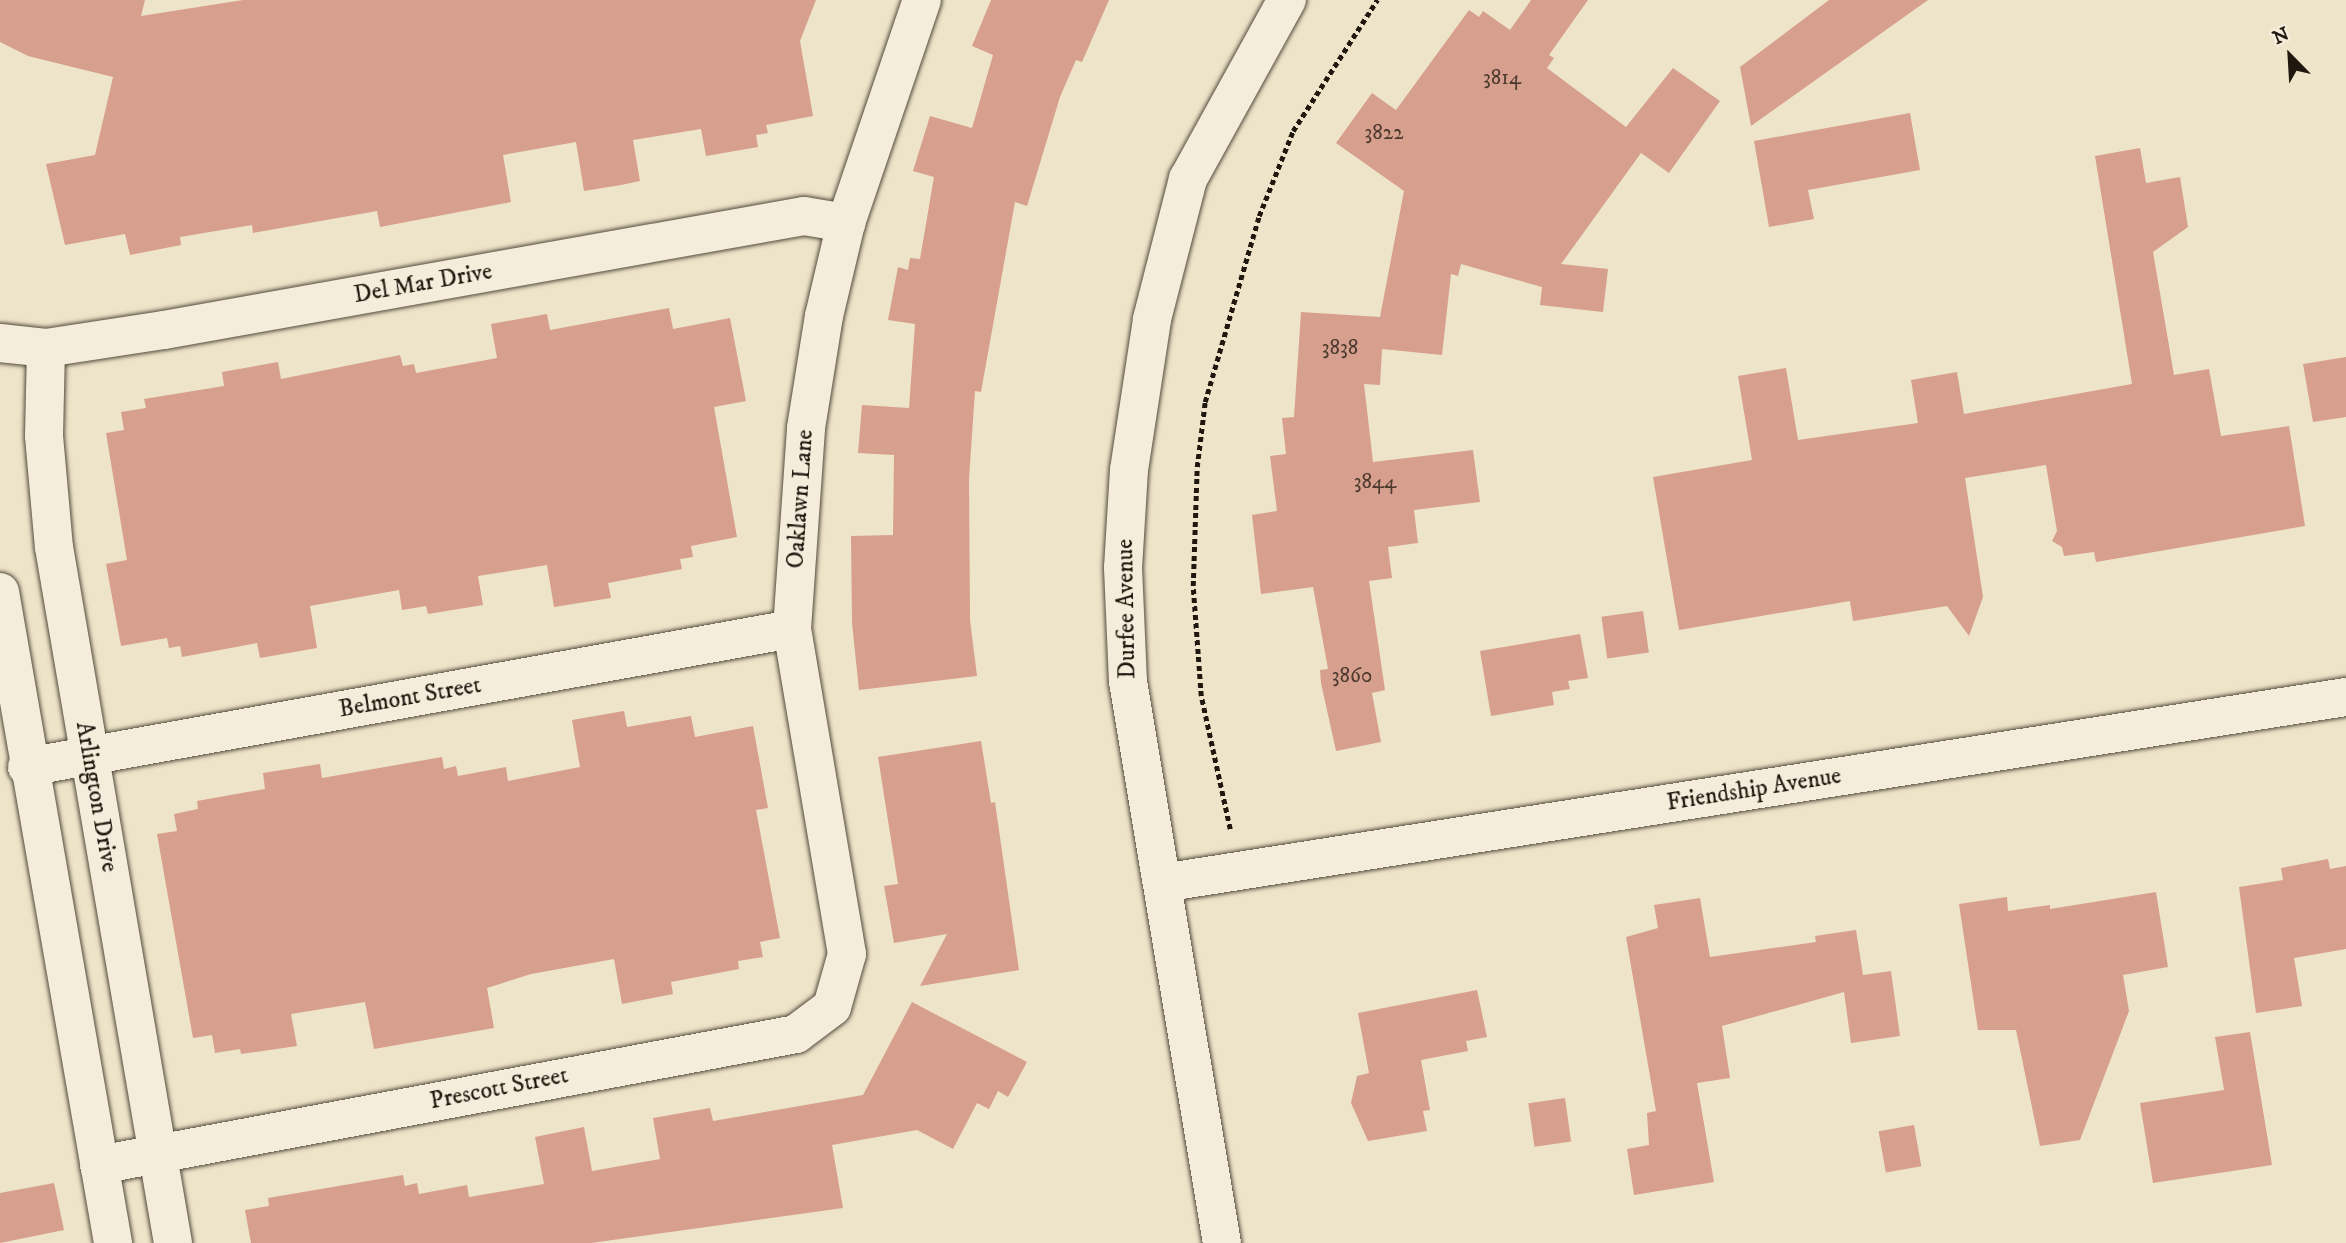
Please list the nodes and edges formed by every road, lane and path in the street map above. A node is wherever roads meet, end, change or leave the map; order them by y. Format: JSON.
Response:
{"nodes":[{"id":1,"x":922,"y":0,"type":"edge"},
{"id":2,"x":1287,"y":0,"type":"edge"},
{"id":3,"x":1377,"y":0,"type":"edge"},
{"id":4,"x":846,"y":223,"type":"junction"},
{"id":5,"x":0,"y":343,"type":"edge"},
{"id":6,"x":46,"y":348,"type":"junction"},
{"id":7,"x":0,"y":592,"type":"edge"},
{"id":8,"x":792,"y":629,"type":"junction"},
{"id":9,"x":2346,"y":697,"type":"edge"},
{"id":10,"x":88,"y":756,"type":"junction"},
{"id":11,"x":27,"y":768,"type":"junction"},
{"id":12,"x":1238,"y":871,"type":"junction"},
{"id":13,"x":1162,"y":883,"type":"junction"},
{"id":14,"x":832,"y":1007,"type":"joint"},
{"id":15,"x":157,"y":1152,"type":"junction"},
{"id":16,"x":99,"y":1165,"type":"junction"},
{"id":17,"x":113,"y":1243,"type":"edge"},
{"id":18,"x":173,"y":1243,"type":"edge"},
{"id":19,"x":1222,"y":1243,"type":"edge"}],
"edges":[{"from":1,"to":4,"type":"street","name":"Oaklawn Lane"},
{"from":2,"to":13,"type":"street","name":"Durfee Avenue"},
{"from":3,"to":12,"type":"path"},
{"from":4,"to":6,"type":"street","name":"Del Mar Drive"},
{"from":4,"to":8,"type":"street","name":"Oaklawn Lane"},
{"from":5,"to":6,"type":"street","name":"Del Mar Drive"},
{"from":6,"to":10,"type":"street","name":"Arlington Drive"},
{"from":7,"to":11,"type":"street"},
{"from":8,"to":10,"type":"street","name":"Belmont Street"},
{"from":8,"to":14,"type":"street","name":"Oaklawn Lane"},
{"from":9,"to":12,"type":"street","name":"Friendship Avenue"},
{"from":10,"to":11,"type":"street","name":"Belmont Street"},
{"from":10,"to":15,"type":"street","name":"Arlington Drive"},
{"from":11,"to":16,"type":"street"},
{"from":12,"to":13,"type":"street","name":"Friendship Avenue"},
{"from":13,"to":19,"type":"street","name":"Durfee Avenue"},
{"from":14,"to":15,"type":"street","name":"Prescott Street"},
{"from":15,"to":16,"type":"street","name":"Prescott Street"},
{"from":15,"to":18,"type":"street","name":"Arlington Drive"},
{"from":16,"to":17,"type":"street"}]}
